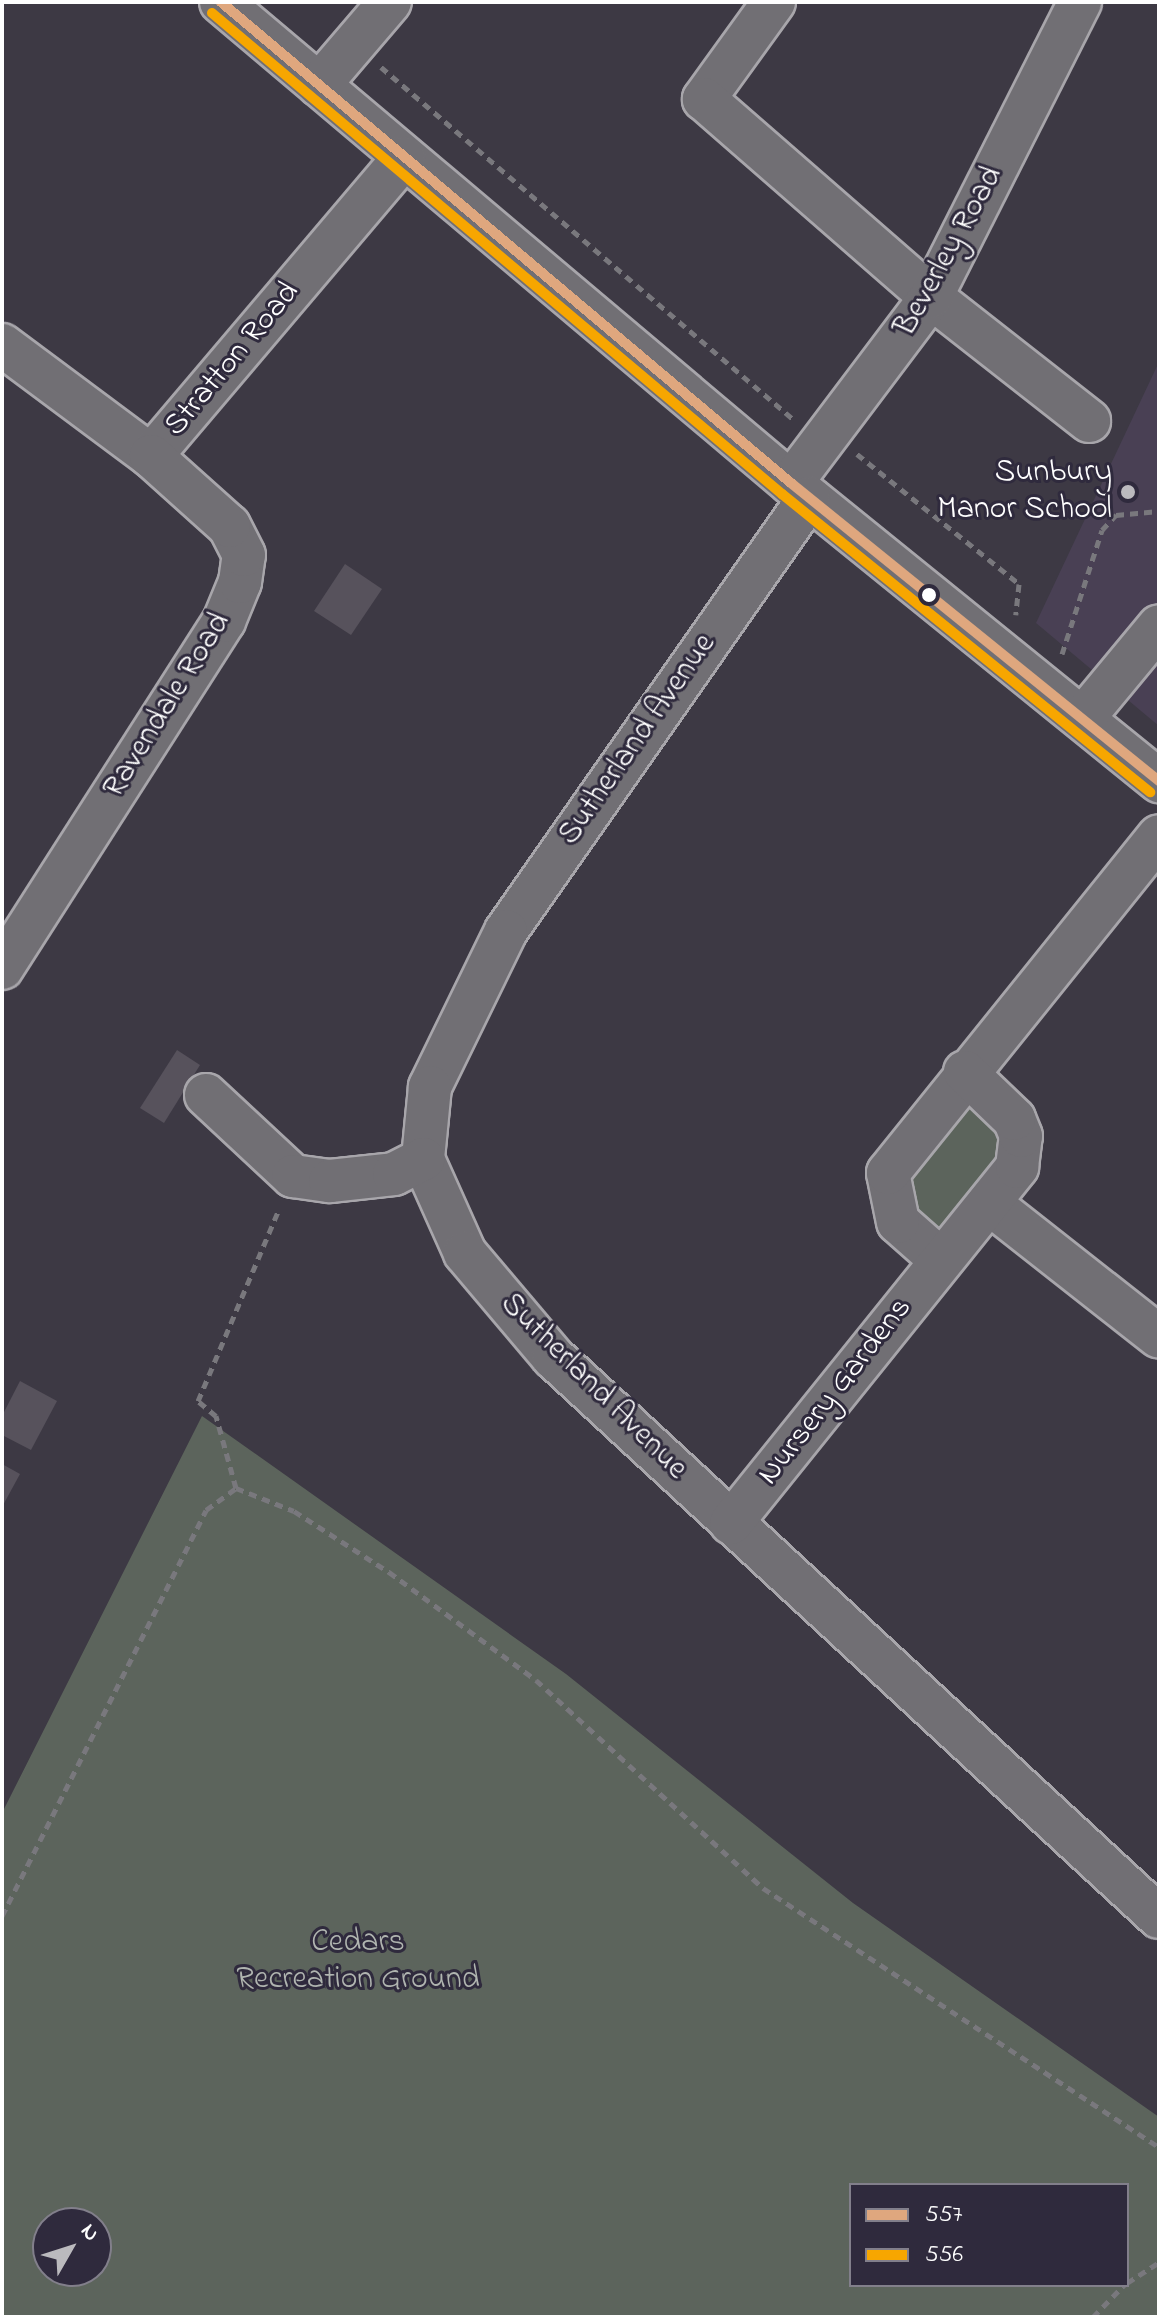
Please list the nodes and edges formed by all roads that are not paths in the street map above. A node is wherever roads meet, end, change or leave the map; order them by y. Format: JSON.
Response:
{"nodes":[{"id":1,"x":221,"y":2,"type":"edge"},
{"id":2,"x":390,"y":2,"type":"edge"},
{"id":3,"x":774,"y":2,"type":"edge"},
{"id":4,"x":1080,"y":2,"type":"edge"},
{"id":5,"x":319,"y":85,"type":"junction"},
{"id":6,"x":404,"y":158,"type":"junction"},
{"id":7,"x":931,"y":297,"type":"junction"},
{"id":8,"x":2,"y":345,"type":"edge"},
{"id":9,"x":1089,"y":421,"type":"dead end"},
{"id":10,"x":151,"y":456,"type":"junction"},
{"id":11,"x":800,"y":490,"type":"junction"},
{"id":12,"x":1159,"y":626,"type":"edge"},
{"id":13,"x":1094,"y":705,"type":"junction"},
{"id":14,"x":1159,"y":781,"type":"edge"},
{"id":15,"x":1159,"y":836,"type":"edge"},
{"id":16,"x":2,"y":968,"type":"edge"},
{"id":17,"x":965,"y":1072,"type":"junction"},
{"id":18,"x":206,"y":1095,"type":"dead end"},
{"id":19,"x":423,"y":1159,"type":"junction"},
{"id":20,"x":989,"y":1203,"type":"junction"},
{"id":21,"x":941,"y":1260,"type":"junction"},
{"id":22,"x":1158,"y":1351,"type":"edge"},
{"id":23,"x":731,"y":1523,"type":"junction"},
{"id":24,"x":1159,"y":1917,"type":"edge"}],
"edges":[{"from":1,"to":5,"type":"street"},
{"from":2,"to":5,"type":"street"},
{"from":3,"to":7,"type":"street"},
{"from":4,"to":7,"type":"street","name":"Beverley Road"},
{"from":5,"to":6,"type":"street"},
{"from":6,"to":10,"type":"street","name":"Stratton Road"},
{"from":6,"to":11,"type":"street"},
{"from":7,"to":9,"type":"street"},
{"from":7,"to":11,"type":"street","name":"Beverley Road"},
{"from":8,"to":10,"type":"street","name":"Stratton Road"},
{"from":10,"to":16,"type":"street","name":"Ravendale Road"},
{"from":11,"to":13,"type":"street"},
{"from":11,"to":19,"type":"street","name":"Sutherland Avenue"},
{"from":12,"to":13,"type":"street"},
{"from":13,"to":14,"type":"street"},
{"from":15,"to":17,"type":"street"},
{"from":17,"to":20,"type":"street","name":"Nursery Gardens"},
{"from":17,"to":21,"type":"street"},
{"from":18,"to":19,"type":"street"},
{"from":19,"to":23,"type":"street","name":"Sutherland Avenue"},
{"from":20,"to":21,"type":"street","name":"Nursery Gardens"},
{"from":20,"to":22,"type":"street"},
{"from":21,"to":23,"type":"street","name":"Nursery Gardens"},
{"from":23,"to":24,"type":"street","name":"Sutherland Avenue"}]}
